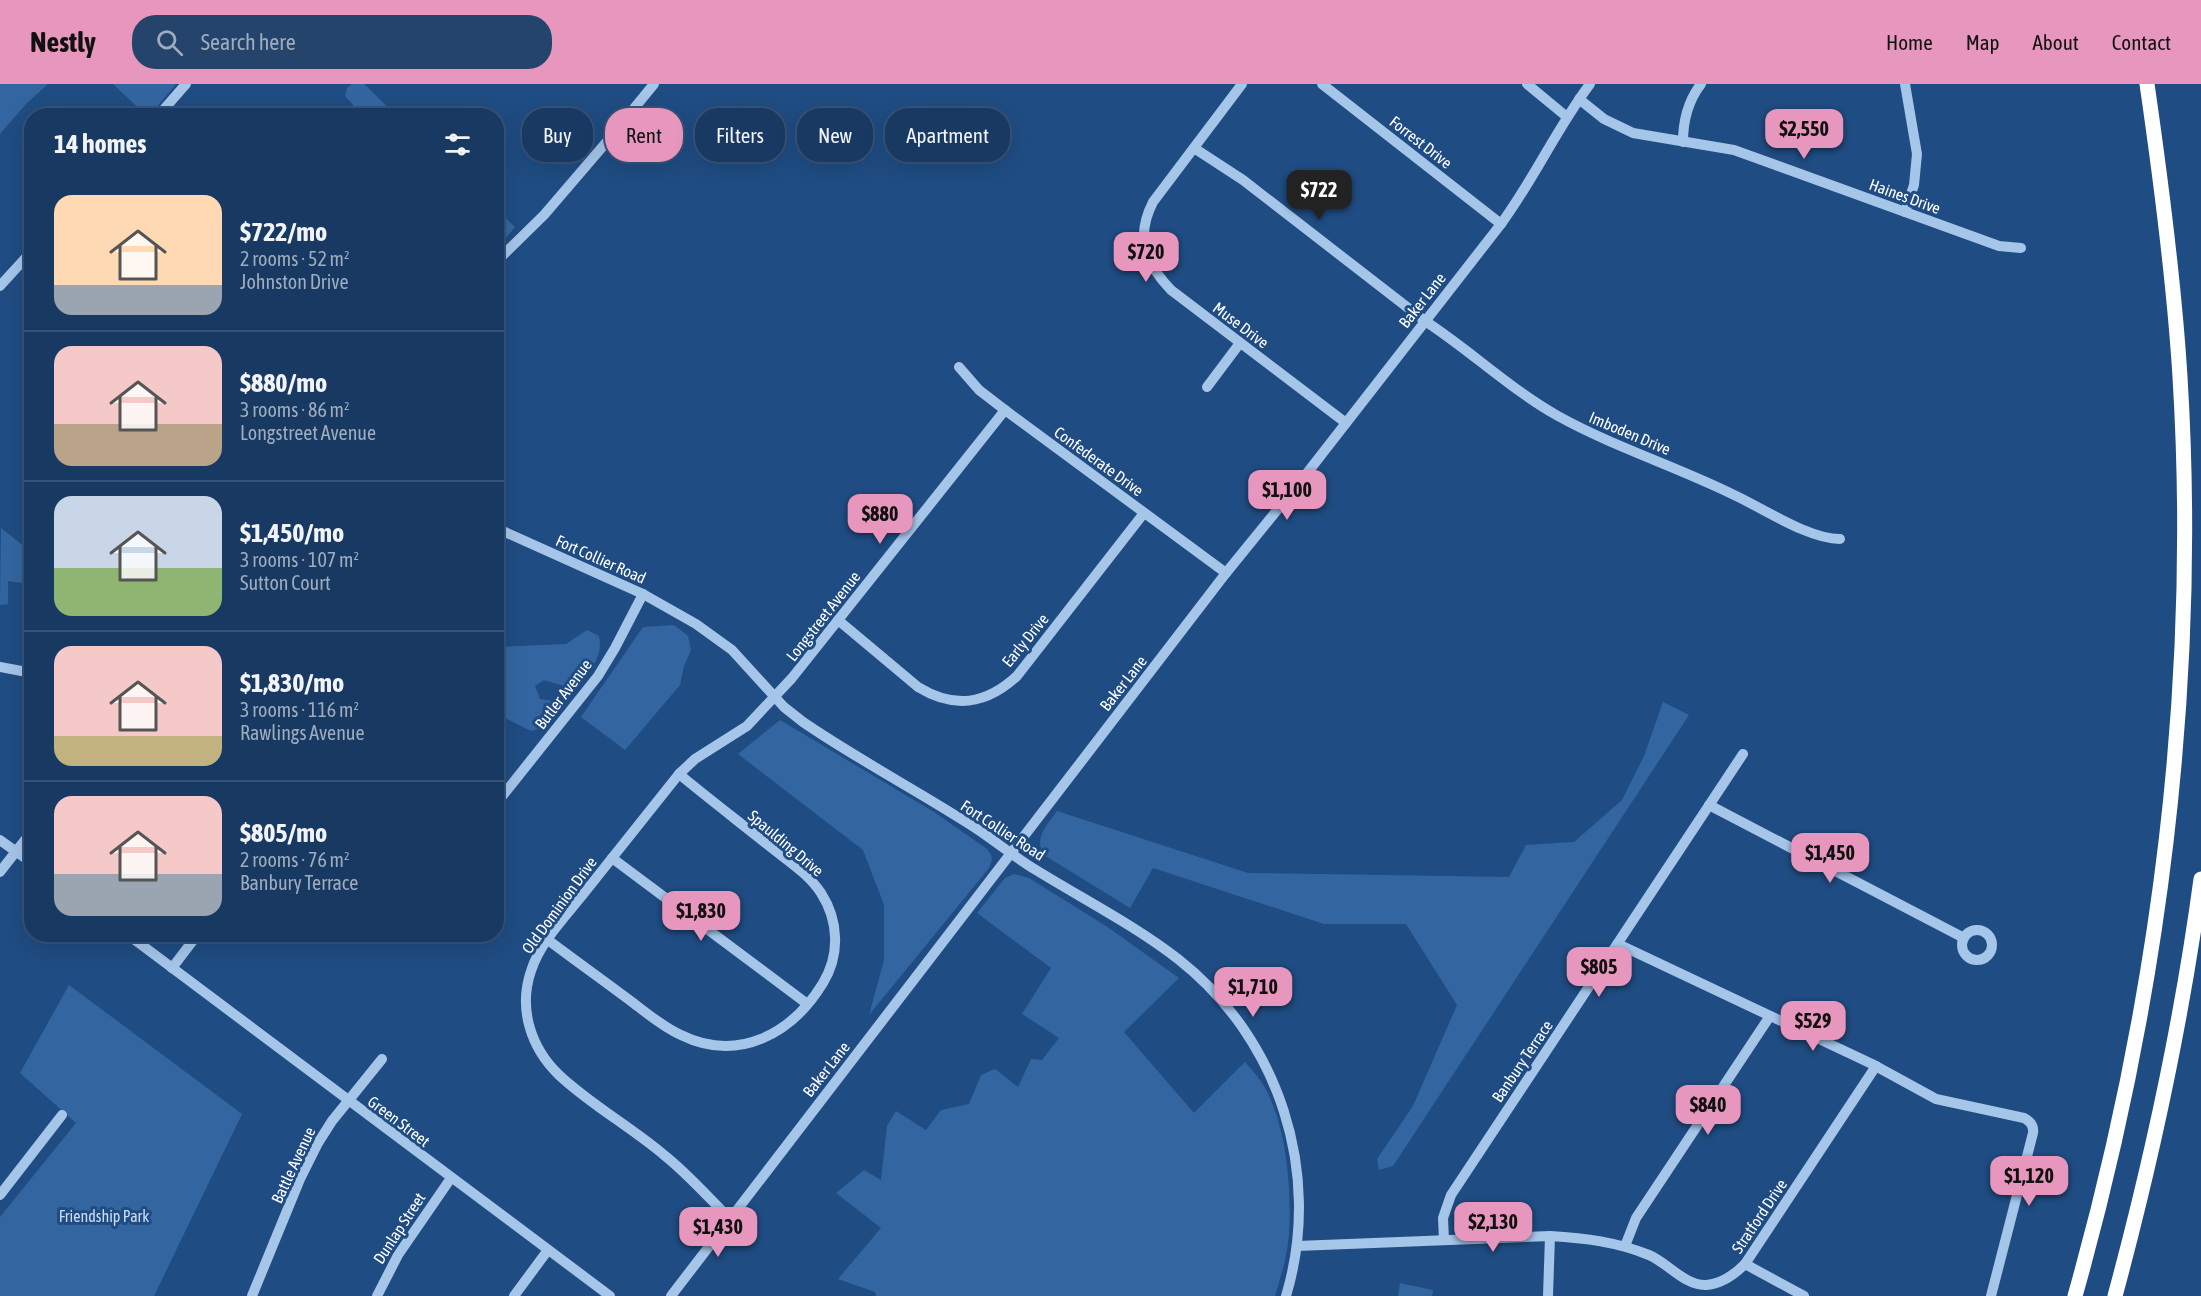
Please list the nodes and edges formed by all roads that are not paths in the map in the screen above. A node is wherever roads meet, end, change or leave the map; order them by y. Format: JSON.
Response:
{"nodes":[{"id":1,"x":186,"y":84,"type":"edge"},
{"id":2,"x":654,"y":84,"type":"edge"},
{"id":3,"x":1242,"y":84,"type":"edge"},
{"id":4,"x":1322,"y":84,"type":"edge"},
{"id":5,"x":1527,"y":84,"type":"edge"},
{"id":6,"x":1590,"y":84,"type":"edge"},
{"id":7,"x":1701,"y":84,"type":"edge"},
{"id":8,"x":1905,"y":84,"type":"edge"},
{"id":9,"x":2146,"y":84,"type":"edge"},
{"id":10,"x":1579,"y":99,"type":"junction"},
{"id":11,"x":165,"y":108,"type":"edge"},
{"id":12,"x":1567,"y":117,"type":"junction"},
{"id":13,"x":1683,"y":142,"type":"junction"},
{"id":14,"x":1194,"y":148,"type":"junction"},
{"id":15,"x":1905,"y":212,"type":"junction"},
{"id":16,"x":1501,"y":224,"type":"junction"},
{"id":17,"x":2021,"y":248,"type":"dead end"},
{"id":18,"x":504,"y":254,"type":"edge"},
{"id":19,"x":24,"y":260,"type":"edge"},
{"id":20,"x":0,"y":286,"type":"edge"},
{"id":21,"x":1425,"y":321,"type":"junction"},
{"id":22,"x":1240,"y":343,"type":"junction"},
{"id":23,"x":959,"y":367,"type":"dead end"},
{"id":24,"x":1207,"y":387,"type":"dead end"},
{"id":25,"x":1005,"y":410,"type":"junction"},
{"id":26,"x":1346,"y":423,"type":"junction"},
{"id":27,"x":1144,"y":513,"type":"junction"},
{"id":28,"x":504,"y":532,"type":"edge"},
{"id":29,"x":1840,"y":539,"type":"dead end"},
{"id":30,"x":1226,"y":573,"type":"junction"},
{"id":31,"x":643,"y":594,"type":"junction"},
{"id":32,"x":838,"y":620,"type":"junction"},
{"id":33,"x":0,"y":667,"type":"edge"},
{"id":34,"x":24,"y":672,"type":"edge"},
{"id":35,"x":775,"y":698,"type":"junction"},
{"id":36,"x":1743,"y":754,"type":"dead end"},
{"id":37,"x":679,"y":774,"type":"junction"},
{"id":38,"x":504,"y":794,"type":"edge"},
{"id":39,"x":1710,"y":805,"type":"junction"},
{"id":40,"x":0,"y":840,"type":"edge"},
{"id":41,"x":24,"y":840,"type":"edge"},
{"id":42,"x":15,"y":851,"type":"junction"},
{"id":43,"x":1010,"y":853,"type":"junction"},
{"id":44,"x":24,"y":857,"type":"edge"},
{"id":45,"x":612,"y":858,"type":"junction"},
{"id":46,"x":0,"y":872,"type":"edge"},
{"id":47,"x":2201,"y":879,"type":"edge"},
{"id":48,"x":1964,"y":938,"type":"dead end"},
{"id":49,"x":548,"y":940,"type":"junction"},
{"id":50,"x":138,"y":942,"type":"edge"},
{"id":51,"x":192,"y":942,"type":"edge"},
{"id":52,"x":1618,"y":944,"type":"junction"},
{"id":53,"x":172,"y":968,"type":"junction"},
{"id":54,"x":806,"y":1004,"type":"junction"},
{"id":55,"x":1770,"y":1016,"type":"junction"},
{"id":56,"x":382,"y":1059,"type":"dead end"},
{"id":57,"x":1876,"y":1066,"type":"junction"},
{"id":58,"x":348,"y":1101,"type":"junction"},
{"id":59,"x":62,"y":1115,"type":"dead end"},
{"id":60,"x":451,"y":1178,"type":"junction"},
{"id":61,"x":0,"y":1195,"type":"edge"},
{"id":62,"x":730,"y":1219,"type":"junction"},
{"id":63,"x":1550,"y":1236,"type":"junction"},
{"id":64,"x":1444,"y":1240,"type":"junction"},
{"id":65,"x":1297,"y":1246,"type":"junction"},
{"id":66,"x":1625,"y":1246,"type":"junction"},
{"id":67,"x":548,"y":1250,"type":"junction"},
{"id":68,"x":1745,"y":1264,"type":"junction"},
{"id":69,"x":252,"y":1296,"type":"edge"},
{"id":70,"x":377,"y":1296,"type":"edge"},
{"id":71,"x":514,"y":1296,"type":"edge"},
{"id":72,"x":610,"y":1296,"type":"edge"},
{"id":73,"x":670,"y":1296,"type":"edge"},
{"id":74,"x":1286,"y":1296,"type":"edge"},
{"id":75,"x":1548,"y":1296,"type":"edge"},
{"id":76,"x":1804,"y":1296,"type":"edge"},
{"id":77,"x":1991,"y":1296,"type":"edge"},
{"id":78,"x":2073,"y":1296,"type":"edge"},
{"id":79,"x":2116,"y":1296,"type":"edge"}],
"edges":[{"from":1,"to":11,"type":"street"},
{"from":2,"to":18,"type":"street"},
{"from":3,"to":14,"type":"street","name":"Muse Drive"},
{"from":4,"to":16,"type":"street","name":"Forrest Drive"},
{"from":5,"to":12,"type":"street"},
{"from":6,"to":10,"type":"street","name":"Baker Lane"},
{"from":7,"to":13,"type":"street"},
{"from":8,"to":15,"type":"street"},
{"from":9,"to":78,"type":"highway"},
{"from":10,"to":12,"type":"street","name":"Baker Lane"},
{"from":10,"to":13,"type":"street","name":"Haines Drive"},
{"from":12,"to":16,"type":"street","name":"Baker Lane"},
{"from":13,"to":15,"type":"street","name":"Haines Drive"},
{"from":14,"to":21,"type":"street","name":"Imboden Drive"},
{"from":14,"to":22,"type":"street","name":"Muse Drive"},
{"from":15,"to":17,"type":"street","name":"Haines Drive"},
{"from":16,"to":21,"type":"street","name":"Baker Lane"},
{"from":19,"to":20,"type":"street"},
{"from":21,"to":26,"type":"street","name":"Baker Lane"},
{"from":21,"to":29,"type":"street","name":"Imboden Drive"},
{"from":22,"to":24,"type":"street"},
{"from":22,"to":26,"type":"street","name":"Muse Drive"},
{"from":23,"to":25,"type":"street","name":"Confederate Drive"},
{"from":25,"to":27,"type":"street","name":"Confederate Drive"},
{"from":25,"to":32,"type":"street","name":"Longstreet Avenue"},
{"from":26,"to":30,"type":"street","name":"Baker Lane"},
{"from":27,"to":30,"type":"street","name":"Confederate Drive"},
{"from":27,"to":32,"type":"street","name":"Early Drive"},
{"from":28,"to":31,"type":"street","name":"Fort Collier Road"},
{"from":30,"to":43,"type":"street","name":"Baker Lane"},
{"from":31,"to":35,"type":"street","name":"Fort Collier Road"},
{"from":31,"to":38,"type":"street","name":"Butler Avenue"},
{"from":32,"to":35,"type":"street","name":"Longstreet Avenue"},
{"from":33,"to":34,"type":"street"},
{"from":35,"to":37,"type":"street","name":"Old Dominion Drive"},
{"from":35,"to":43,"type":"street","name":"Fort Collier Road"},
{"from":36,"to":39,"type":"street","name":"Banbury Terrace"},
{"from":37,"to":45,"type":"street","name":"Old Dominion Drive"},
{"from":37,"to":54,"type":"street","name":"Spaulding Drive"},
{"from":39,"to":48,"type":"street"},
{"from":39,"to":52,"type":"street","name":"Banbury Terrace"},
{"from":40,"to":42,"type":"street"},
{"from":41,"to":42,"type":"street"},
{"from":42,"to":44,"type":"street"},
{"from":42,"to":46,"type":"street"},
{"from":43,"to":62,"type":"street","name":"Baker Lane"},
{"from":43,"to":65,"type":"street","name":"Fort Collier Road"},
{"from":45,"to":49,"type":"street","name":"Old Dominion Drive"},
{"from":45,"to":54,"type":"street"},
{"from":47,"to":79,"type":"highway"},
{"from":49,"to":54,"type":"street","name":"Spaulding Drive"},
{"from":49,"to":62,"type":"street","name":"Old Dominion Drive"},
{"from":50,"to":53,"type":"street","name":"Green Street"},
{"from":51,"to":53,"type":"street"},
{"from":52,"to":55,"type":"street"},
{"from":52,"to":64,"type":"street","name":"Banbury Terrace"},
{"from":53,"to":58,"type":"street","name":"Green Street"},
{"from":55,"to":57,"type":"street"},
{"from":55,"to":66,"type":"street"},
{"from":56,"to":58,"type":"street","name":"Battle Avenue"},
{"from":57,"to":68,"type":"street","name":"Stratford Drive"},
{"from":57,"to":77,"type":"street"},
{"from":58,"to":60,"type":"street","name":"Green Street"},
{"from":58,"to":69,"type":"street","name":"Battle Avenue"},
{"from":59,"to":61,"type":"street"},
{"from":60,"to":67,"type":"street","name":"Green Street"},
{"from":60,"to":70,"type":"street","name":"Dunlap Street"},
{"from":62,"to":73,"type":"street","name":"Baker Lane"},
{"from":63,"to":64,"type":"street","name":"Stratford Drive"},
{"from":63,"to":66,"type":"street","name":"Stratford Drive"},
{"from":63,"to":75,"type":"street"},
{"from":64,"to":65,"type":"street","name":"Stratford Drive"},
{"from":65,"to":74,"type":"street","name":"Fort Collier Road"},
{"from":66,"to":68,"type":"street","name":"Stratford Drive"},
{"from":67,"to":71,"type":"street"},
{"from":67,"to":72,"type":"street","name":"Green Street"},
{"from":68,"to":76,"type":"street"}]}
